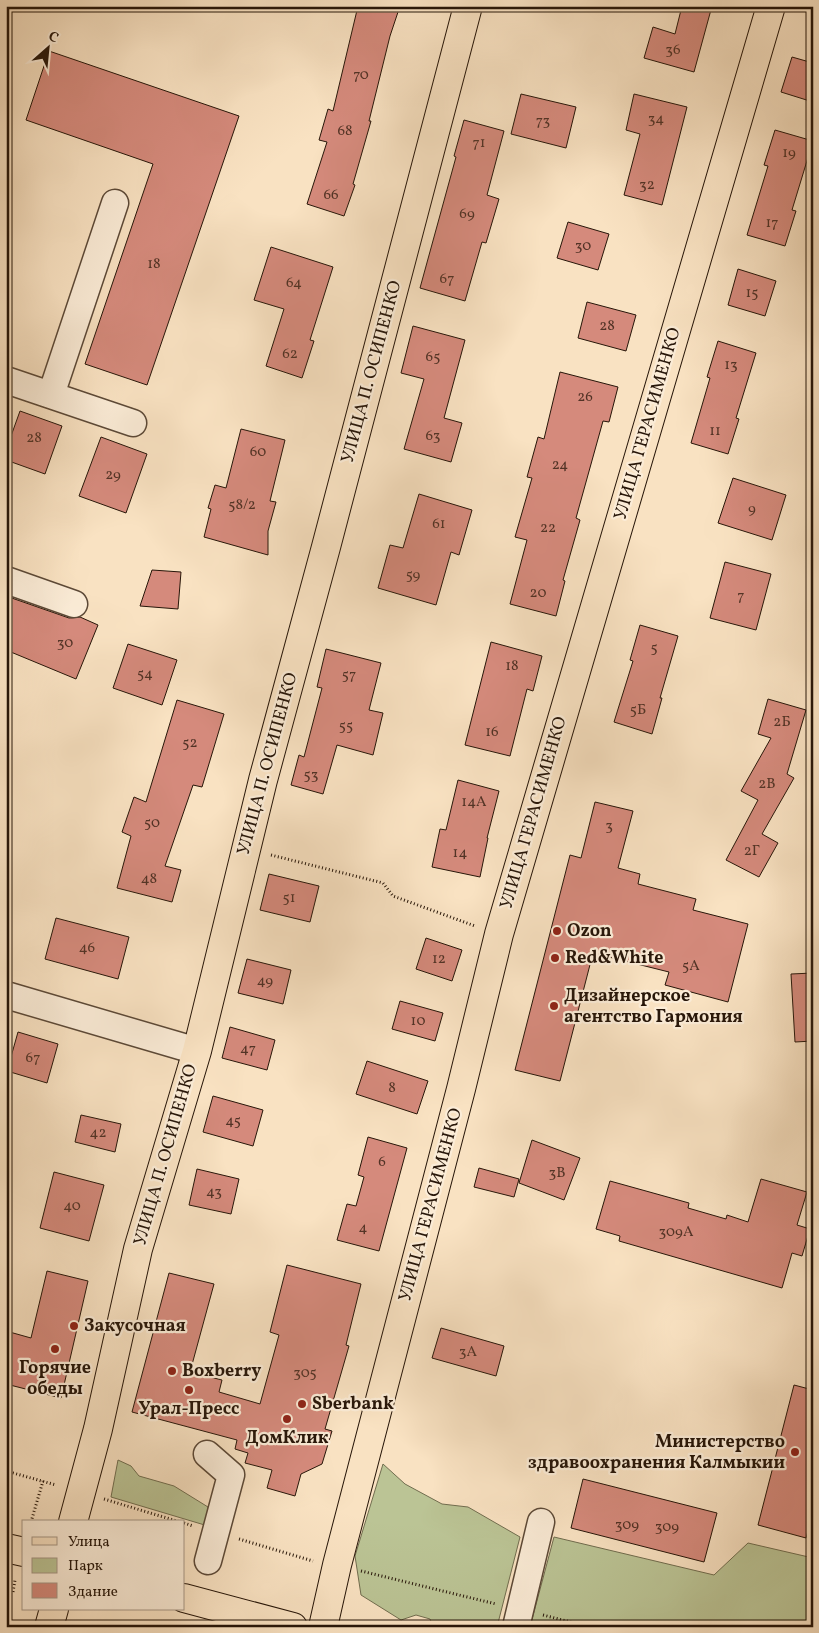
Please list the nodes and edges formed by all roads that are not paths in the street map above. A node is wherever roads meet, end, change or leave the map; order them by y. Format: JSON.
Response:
{"nodes":[{"id":1,"x":468,"y":6,"type":"edge"},
{"id":2,"x":771,"y":6,"type":"edge"},
{"id":3,"x":115,"y":203,"type":"dead end"},
{"id":4,"x":6,"y":380,"type":"edge"},
{"id":5,"x":51,"y":395,"type":"junction"},
{"id":6,"x":133,"y":423,"type":"dead end"},
{"id":7,"x":6,"y":580,"type":"edge"},
{"id":8,"x":74,"y":604,"type":"dead end"},
{"id":9,"x":6,"y":995,"type":"edge"},
{"id":10,"x":197,"y":1051,"type":"junction"},
{"id":11,"x":207,"y":1454,"type":"dead end"},
{"id":12,"x":74,"y":1520,"type":"edge"},
{"id":13,"x":541,"y":1522,"type":"dead end"},
{"id":14,"x":6,"y":1548,"type":"edge"},
{"id":15,"x":22,"y":1552,"type":"edge"},
{"id":16,"x":208,"y":1561,"type":"dead end"},
{"id":17,"x":185,"y":1598,"type":"edge"},
{"id":18,"x":54,"y":1610,"type":"edge"},
{"id":19,"x":518,"y":1618,"type":"edge"},
{"id":20,"x":253,"y":1622,"type":"edge"},
{"id":21,"x":49,"y":1627,"type":"edge"},
{"id":22,"x":293,"y":1627,"type":"edge"},
{"id":23,"x":323,"y":1627,"type":"edge"}],
"edges":[{"from":1,"to":10,"type":"main road","name":"УЛИЦА П. ОСИПЕНКО"},
{"from":2,"to":23,"type":"main road","name":"УЛИЦА ГЕРАСИМЕНКО"},
{"from":3,"to":5,"type":"street"},
{"from":4,"to":5,"type":"street"},
{"from":5,"to":6,"type":"street"},
{"from":7,"to":8,"type":"street"},
{"from":9,"to":10,"type":"street"},
{"from":10,"to":12,"type":"main road","name":"УЛИЦА П. ОСИПЕНКО"},
{"from":11,"to":16,"type":"street"},
{"from":13,"to":19,"type":"street"},
{"from":14,"to":15,"type":"main road"},
{"from":17,"to":20,"type":"main road"},
{"from":18,"to":21,"type":"main road"},
{"from":20,"to":22,"type":"main road"}]}
